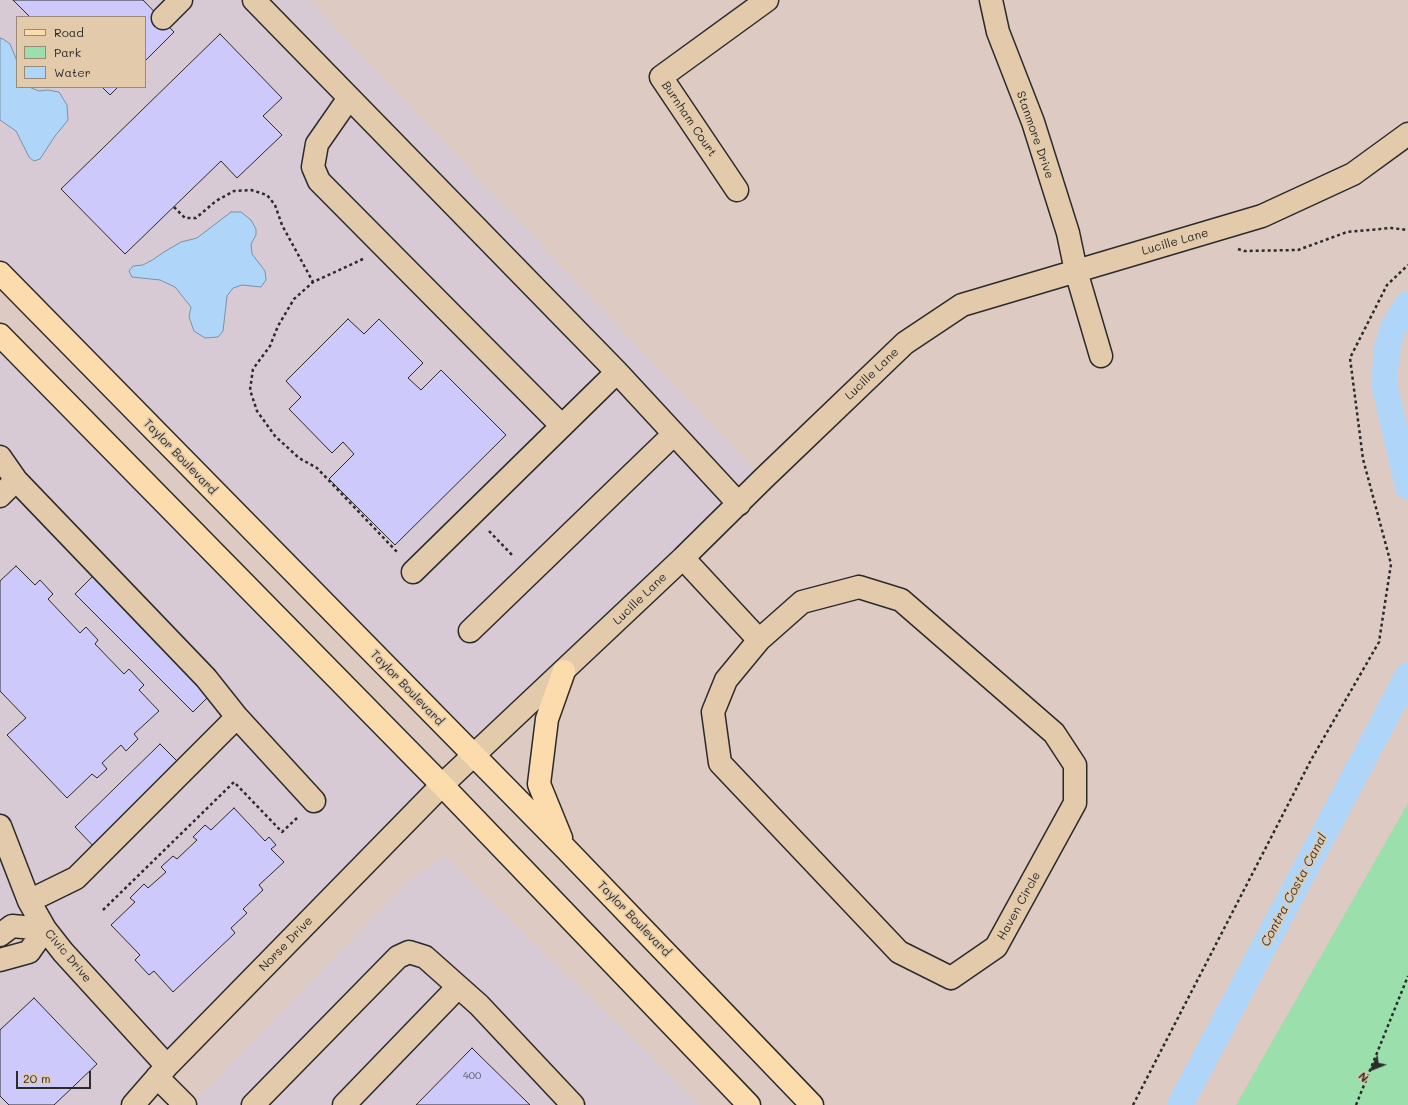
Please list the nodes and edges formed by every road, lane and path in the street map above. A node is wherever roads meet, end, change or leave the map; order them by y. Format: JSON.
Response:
{"nodes":[{"id":1,"x":181,"y":0,"type":"edge"},
{"id":2,"x":254,"y":0,"type":"edge"},
{"id":3,"x":767,"y":0,"type":"edge"},
{"id":4,"x":992,"y":0,"type":"edge"},
{"id":5,"x":163,"y":18,"type":"dead end"},
{"id":6,"x":349,"y":98,"type":"junction"},
{"id":7,"x":1408,"y":134,"type":"edge"},
{"id":8,"x":736,"y":190,"type":"dead end"},
{"id":9,"x":174,"y":206,"type":"dead end"},
{"id":10,"x":1408,"y":230,"type":"edge"},
{"id":11,"x":385,"y":248,"type":"junction"},
{"id":12,"x":1238,"y":248,"type":"dead end"},
{"id":13,"x":1408,"y":265,"type":"edge"},
{"id":14,"x":1076,"y":271,"type":"junction"},
{"id":15,"x":0,"y":273,"type":"edge"},
{"id":16,"x":313,"y":282,"type":"junction"},
{"id":17,"x":0,"y":335,"type":"edge"},
{"id":18,"x":1100,"y":356,"type":"dead end"},
{"id":19,"x":616,"y":372,"type":"junction"},
{"id":20,"x":562,"y":426,"type":"junction"},
{"id":21,"x":674,"y":434,"type":"junction"},
{"id":22,"x":0,"y":457,"type":"edge"},
{"id":23,"x":16,"y":480,"type":"junction"},
{"id":24,"x":0,"y":496,"type":"edge"},
{"id":25,"x":739,"y":504,"type":"junction"},
{"id":26,"x":495,"y":537,"type":"dead end"},
{"id":27,"x":508,"y":550,"type":"dead end"},
{"id":28,"x":683,"y":558,"type":"junction"},
{"id":29,"x":413,"y":572,"type":"joint"},
{"id":30,"x":470,"y":631,"type":"dead end"},
{"id":31,"x":759,"y":640,"type":"junction"},
{"id":32,"x":564,"y":671,"type":"junction"},
{"id":33,"x":237,"y":717,"type":"junction"},
{"id":34,"x":473,"y":755,"type":"junction"},
{"id":35,"x":442,"y":785,"type":"junction"},
{"id":36,"x":314,"y":801,"type":"joint"},
{"id":37,"x":0,"y":826,"type":"edge"},
{"id":38,"x":566,"y":849,"type":"junction"},
{"id":39,"x":29,"y":901,"type":"junction"},
{"id":40,"x":103,"y":910,"type":"dead end"},
{"id":41,"x":45,"y":929,"type":"junction"},
{"id":42,"x":0,"y":935,"type":"edge"},
{"id":43,"x":0,"y":960,"type":"edge"},
{"id":44,"x":1408,"y":976,"type":"edge"},
{"id":45,"x":458,"y":987,"type":"junction"},
{"id":46,"x":162,"y":1071,"type":"junction"},
{"id":47,"x":133,"y":1105,"type":"edge"},
{"id":48,"x":185,"y":1105,"type":"edge"},
{"id":49,"x":253,"y":1105,"type":"edge"},
{"id":50,"x":344,"y":1105,"type":"edge"},
{"id":51,"x":573,"y":1105,"type":"edge"},
{"id":52,"x":749,"y":1105,"type":"edge"},
{"id":53,"x":812,"y":1105,"type":"edge"},
{"id":54,"x":1132,"y":1105,"type":"edge"},
{"id":55,"x":1356,"y":1105,"type":"edge"}],
"edges":[{"from":1,"to":5,"type":"street"},
{"from":2,"to":6,"type":"street"},
{"from":3,"to":8,"type":"street","name":"Burnham Court"},
{"from":4,"to":14,"type":"street","name":"Stanmore Drive"},
{"from":6,"to":11,"type":"street"},
{"from":6,"to":19,"type":"street"},
{"from":7,"to":14,"type":"street","name":"Lucille Lane"},
{"from":9,"to":16,"type":"path"},
{"from":10,"to":12,"type":"path"},
{"from":11,"to":16,"type":"path"},
{"from":11,"to":20,"type":"street"},
{"from":13,"to":54,"type":"path"},
{"from":14,"to":18,"type":"street","name":"Stanmore Drive"},
{"from":14,"to":25,"type":"street","name":"Lucille Lane"},
{"from":15,"to":34,"type":"main road","name":"Taylor Boulevard"},
{"from":16,"to":29,"type":"path"},
{"from":17,"to":35,"type":"main road"},
{"from":19,"to":20,"type":"street"},
{"from":19,"to":21,"type":"street"},
{"from":20,"to":29,"type":"street"},
{"from":21,"to":25,"type":"street"},
{"from":21,"to":30,"type":"street"},
{"from":22,"to":23,"type":"street"},
{"from":23,"to":24,"type":"street"},
{"from":23,"to":33,"type":"street"},
{"from":25,"to":28,"type":"street","name":"Lucille Lane"},
{"from":26,"to":27,"type":"path"},
{"from":28,"to":31,"type":"street"},
{"from":28,"to":32,"type":"street","name":"Lucille Lane"},
{"from":31,"to":31,"type":"street","name":"Haven Circle"},
{"from":32,"to":34,"type":"street","name":"Lucille Lane"},
{"from":32,"to":38,"type":"main road"},
{"from":33,"to":36,"type":"street"},
{"from":33,"to":39,"type":"street"},
{"from":34,"to":35,"type":"street","name":"Lucille Lane"},
{"from":34,"to":38,"type":"main road","name":"Taylor Boulevard"},
{"from":35,"to":46,"type":"street","name":"Norse Drive"},
{"from":35,"to":52,"type":"main road"},
{"from":36,"to":40,"type":"path"},
{"from":37,"to":39,"type":"street","name":"Civic Drive"},
{"from":38,"to":53,"type":"main road","name":"Taylor Boulevard"},
{"from":39,"to":41,"type":"street","name":"Civic Drive"},
{"from":41,"to":42,"type":"street"},
{"from":41,"to":43,"type":"street"},
{"from":41,"to":46,"type":"street","name":"Civic Drive"},
{"from":44,"to":55,"type":"path"},
{"from":45,"to":49,"type":"street"},
{"from":45,"to":50,"type":"street"},
{"from":45,"to":51,"type":"street"},
{"from":46,"to":47,"type":"street","name":"Norse Drive"},
{"from":46,"to":48,"type":"street","name":"Civic Drive"}]}
